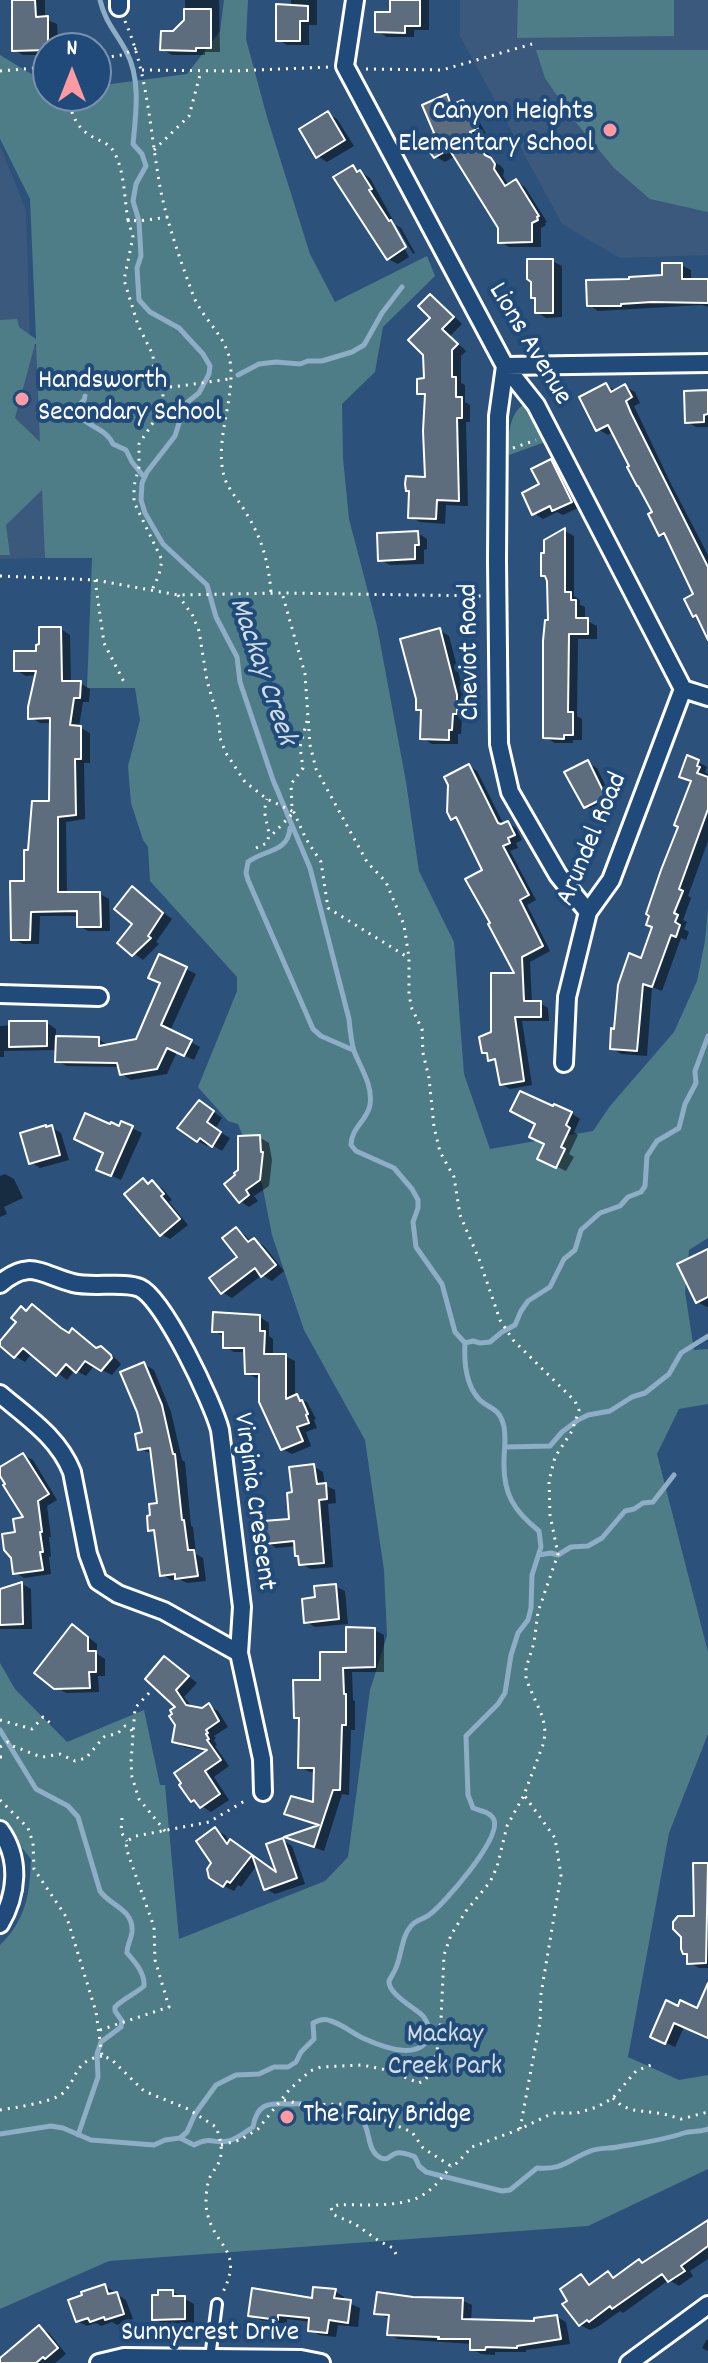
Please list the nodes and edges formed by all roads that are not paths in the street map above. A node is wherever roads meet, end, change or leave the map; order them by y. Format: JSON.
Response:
{"nodes":[{"id":1,"x":355,"y":0,"type":"edge"},
{"id":2,"x":708,"y":363,"type":"edge"},
{"id":3,"x":505,"y":366,"type":"junction"},
{"id":4,"x":683,"y":689,"type":"junction"},
{"id":5,"x":708,"y":697,"type":"edge"},
{"id":6,"x":588,"y":912,"type":"junction"},
{"id":7,"x":0,"y":994,"type":"edge"},
{"id":8,"x":99,"y":997,"type":"dead end"},
{"id":9,"x":564,"y":1063,"type":"dead end"},
{"id":10,"x":0,"y":1284,"type":"edge"},
{"id":11,"x":0,"y":1394,"type":"edge"},
{"id":12,"x":239,"y":1653,"type":"junction"},
{"id":13,"x":263,"y":1792,"type":"road end"},
{"id":14,"x":0,"y":1830,"type":"edge"},
{"id":15,"x":0,"y":1924,"type":"edge"},
{"id":16,"x":217,"y":2304,"type":"road end"},
{"id":17,"x":708,"y":2305,"type":"edge"},
{"id":18,"x":210,"y":2360,"type":"edge"},
{"id":19,"x":99,"y":2363,"type":"edge"},
{"id":20,"x":321,"y":2363,"type":"edge"},
{"id":21,"x":629,"y":2363,"type":"edge"}],
"edges":[{"from":1,"to":3,"type":"street","name":"Lions Avenue"},
{"from":2,"to":3,"type":"street"},
{"from":3,"to":4,"type":"street","name":"Lions Avenue"},
{"from":3,"to":6,"type":"street","name":"Cheviot Road"},
{"from":4,"to":5,"type":"street"},
{"from":4,"to":6,"type":"street","name":"Arundel Road"},
{"from":6,"to":9,"type":"street","name":"Arundel Road"},
{"from":7,"to":8,"type":"street"},
{"from":10,"to":12,"type":"street","name":"Virginia Crescent"},
{"from":11,"to":12,"type":"street"},
{"from":12,"to":13,"type":"street","name":"Virginia Crescent"},
{"from":14,"to":15,"type":"street"},
{"from":16,"to":18,"type":"lane"},
{"from":17,"to":21,"type":"street"},
{"from":18,"to":19,"type":"street","name":"Sunnycrest Drive"},
{"from":18,"to":20,"type":"street","name":"Sunnycrest Drive"}]}
